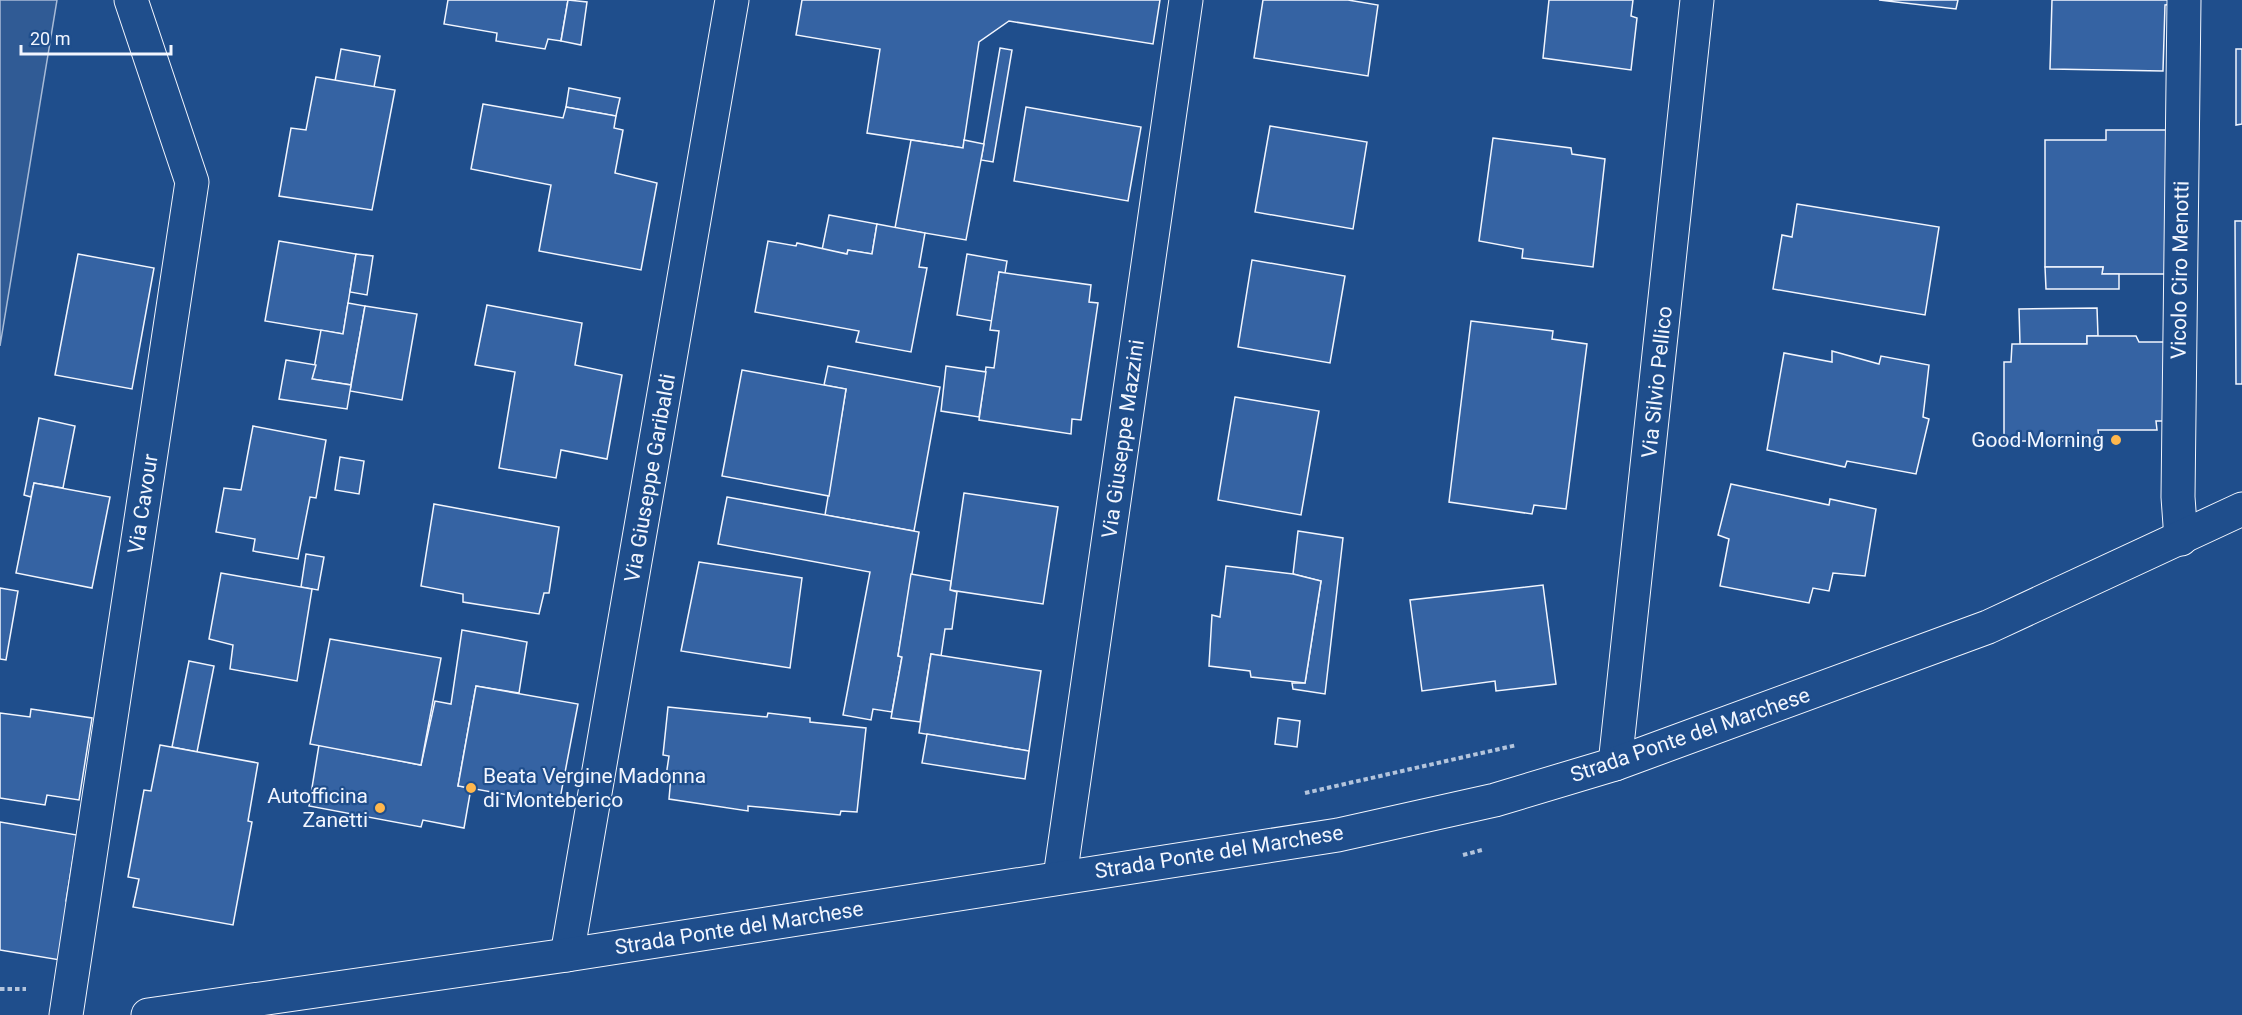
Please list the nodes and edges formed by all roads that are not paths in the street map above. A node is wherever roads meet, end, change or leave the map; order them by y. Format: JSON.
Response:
{"nodes":[{"id":1,"x":131,"y":0,"type":"edge"},
{"id":2,"x":732,"y":0,"type":"edge"},
{"id":3,"x":1186,"y":0,"type":"edge"},
{"id":4,"x":1697,"y":0,"type":"edge"},
{"id":5,"x":2184,"y":0,"type":"edge"},
{"id":6,"x":2242,"y":509,"type":"edge"},
{"id":7,"x":2181,"y":539,"type":"junction"},
{"id":8,"x":1615,"y":764,"type":"junction"},
{"id":9,"x":1060,"y":878,"type":"junction"},
{"id":10,"x":567,"y":955,"type":"junction"},
{"id":11,"x":67,"y":1002,"type":"edge"},
{"id":12,"x":148,"y":1015,"type":"edge"}],
"edges":[{"from":1,"to":11,"type":"street","name":"Via Cavour"},
{"from":2,"to":10,"type":"street","name":"Via Giuseppe Garibaldi"},
{"from":3,"to":9,"type":"street","name":"Via Giuseppe Mazzini"},
{"from":4,"to":8,"type":"street","name":"Via Silvio Pellico"},
{"from":5,"to":7,"type":"street","name":"Vicolo Ciro Menotti"},
{"from":6,"to":7,"type":"street","name":"Strada Ponte del Marchese"},
{"from":7,"to":8,"type":"street","name":"Strada Ponte del Marchese"},
{"from":8,"to":9,"type":"street","name":"Strada Ponte del Marchese"},
{"from":9,"to":10,"type":"street","name":"Strada Ponte del Marchese"},
{"from":10,"to":12,"type":"street","name":"Strada Ponte del Marchese"}]}
